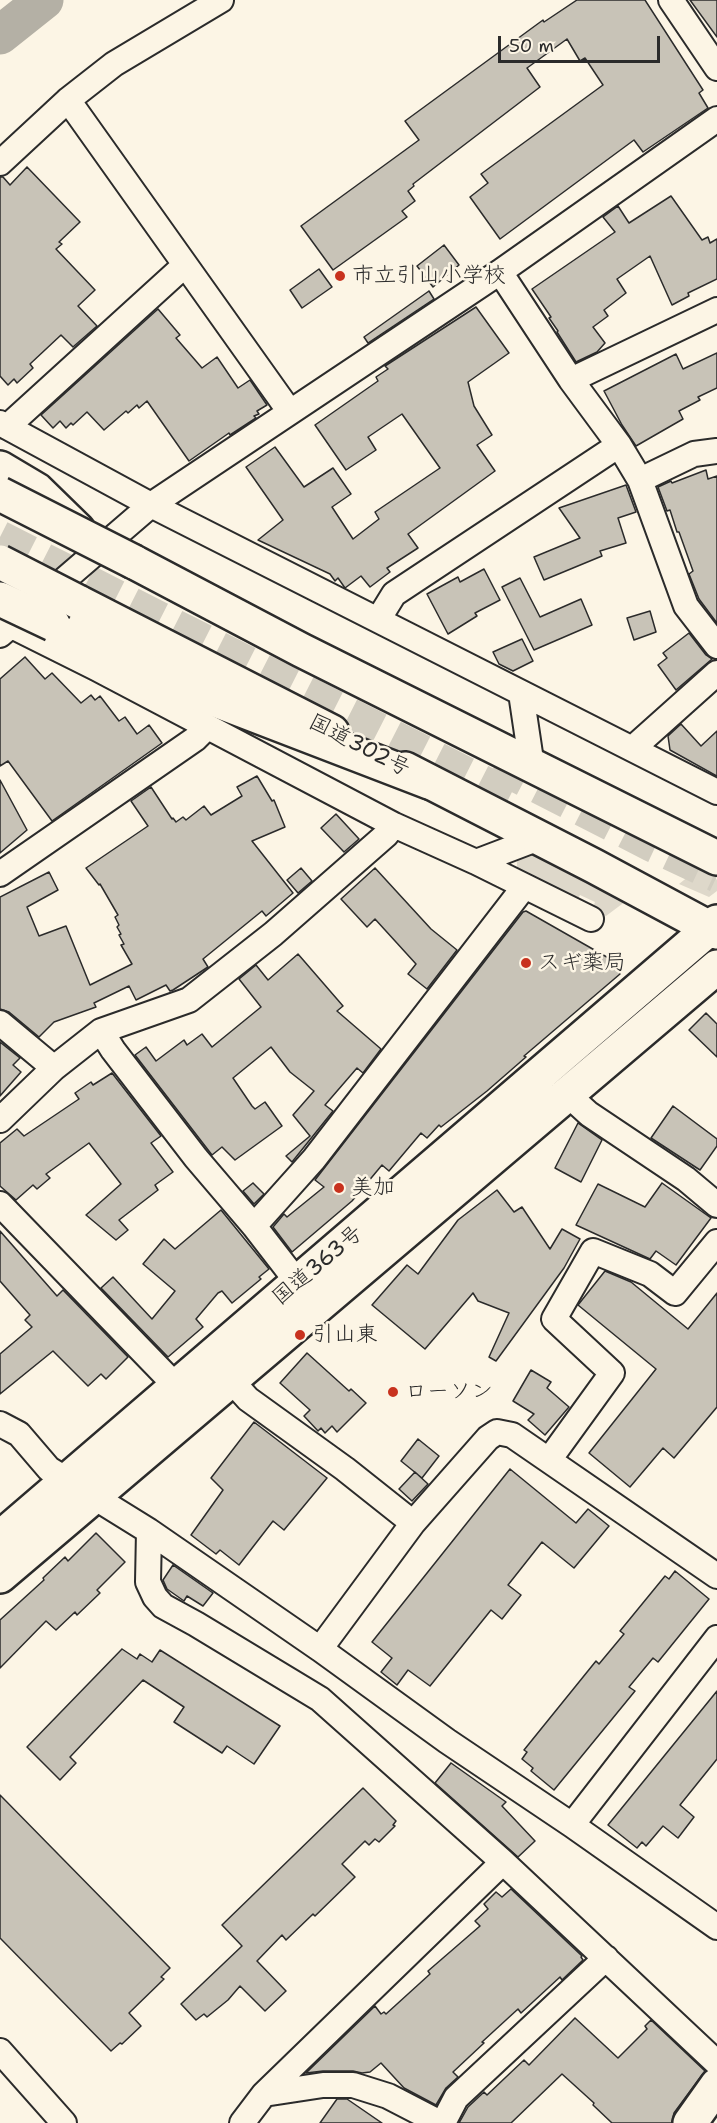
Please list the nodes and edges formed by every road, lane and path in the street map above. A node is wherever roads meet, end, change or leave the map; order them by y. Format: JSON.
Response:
{"nodes":[{"id":1,"x":221,"y":0,"type":"edge"},
{"id":2,"x":671,"y":0,"type":"edge"},
{"id":3,"x":717,"y":68,"type":"edge"},
{"id":4,"x":68,"y":100,"type":"junction"},
{"id":5,"x":717,"y":118,"type":"edge"},
{"id":6,"x":0,"y":163,"type":"edge"},
{"id":7,"x":185,"y":265,"type":"junction"},
{"id":8,"x":500,"y":272,"type":"junction"},
{"id":9,"x":717,"y":310,"type":"edge"},
{"id":10,"x":571,"y":380,"type":"junction"},
{"id":11,"x":290,"y":411,"type":"junction"},
{"id":12,"x":4,"y":425,"type":"edge"},
{"id":13,"x":619,"y":445,"type":"junction"},
{"id":14,"x":717,"y":451,"type":"edge"},
{"id":15,"x":0,"y":468,"type":"edge"},
{"id":16,"x":640,"y":480,"type":"junction"},
{"id":17,"x":0,"y":494,"type":"edge"},
{"id":18,"x":151,"y":506,"type":"junction"},
{"id":19,"x":88,"y":539,"type":"junction"},
{"id":20,"x":0,"y":562,"type":"edge"},
{"id":21,"x":2,"y":618,"type":"edge"},
{"id":22,"x":378,"y":620,"type":"junction"},
{"id":23,"x":717,"y":646,"type":"edge"},
{"id":24,"x":717,"y":673,"type":"edge"},
{"id":25,"x":521,"y":693,"type":"junction"},
{"id":26,"x":207,"y":727,"type":"junction"},
{"id":27,"x":632,"y":749,"type":"junction"},
{"id":28,"x":532,"y":767,"type":"junction"},
{"id":29,"x":429,"y":782,"type":"junction"},
{"id":30,"x":717,"y":792,"type":"edge"},
{"id":31,"x":394,"y":825,"type":"junction"},
{"id":32,"x":539,"y":838,"type":"junction"},
{"id":33,"x":717,"y":858,"type":"edge"},
{"id":34,"x":476,"y":862,"type":"junction"},
{"id":35,"x":0,"y":874,"type":"edge"},
{"id":36,"x":524,"y":887,"type":"junction"},
{"id":37,"x":585,"y":913,"type":"dead end"},
{"id":38,"x":715,"y":928,"type":"edge"},
{"id":39,"x":717,"y":967,"type":"edge"},
{"id":40,"x":0,"y":1023,"type":"edge"},
{"id":41,"x":101,"y":1030,"type":"junction"},
{"id":42,"x":54,"y":1068,"type":"junction"},
{"id":43,"x":566,"y":1094,"type":"junction"},
{"id":44,"x":0,"y":1120,"type":"edge"},
{"id":45,"x":0,"y":1204,"type":"edge"},
{"id":46,"x":717,"y":1205,"type":"edge"},
{"id":47,"x":254,"y":1226,"type":"junction"},
{"id":48,"x":717,"y":1242,"type":"edge"},
{"id":49,"x":298,"y":1283,"type":"junction"},
{"id":50,"x":230,"y":1379,"type":"junction"},
{"id":51,"x":176,"y":1386,"type":"junction"},
{"id":52,"x":0,"y":1424,"type":"edge"},
{"id":53,"x":549,"y":1460,"type":"junction"},
{"id":54,"x":67,"y":1480,"type":"junction"},
{"id":55,"x":94,"y":1498,"type":"junction"},
{"id":56,"x":413,"y":1523,"type":"junction"},
{"id":57,"x":149,"y":1531,"type":"junction"},
{"id":58,"x":0,"y":1538,"type":"edge"},
{"id":59,"x":0,"y":1576,"type":"edge"},
{"id":60,"x":717,"y":1576,"type":"edge"},
{"id":61,"x":717,"y":1638,"type":"edge"},
{"id":62,"x":320,"y":1649,"type":"junction"},
{"id":63,"x":572,"y":1825,"type":"junction"},
{"id":64,"x":503,"y":1862,"type":"junction"},
{"id":65,"x":717,"y":1927,"type":"edge"},
{"id":66,"x":606,"y":1958,"type":"junction"},
{"id":67,"x":717,"y":2062,"type":"edge"},
{"id":68,"x":5,"y":2067,"type":"edge"},
{"id":69,"x":717,"y":2085,"type":"edge"},
{"id":70,"x":264,"y":2094,"type":"junction"},
{"id":71,"x":64,"y":2123,"type":"edge"},
{"id":72,"x":242,"y":2123,"type":"edge"},
{"id":73,"x":441,"y":2123,"type":"edge"},
{"id":74,"x":690,"y":2123,"type":"edge"}],
"edges":[{"from":1,"to":4,"type":"street"},
{"from":2,"to":3,"type":"street"},
{"from":4,"to":6,"type":"street"},
{"from":4,"to":7,"type":"street"},
{"from":5,"to":8,"type":"street"},
{"from":7,"to":11,"type":"street"},
{"from":7,"to":12,"type":"street"},
{"from":8,"to":10,"type":"street"},
{"from":8,"to":11,"type":"street"},
{"from":9,"to":10,"type":"street"},
{"from":10,"to":13,"type":"street"},
{"from":11,"to":18,"type":"street"},
{"from":12,"to":18,"type":"street"},
{"from":13,"to":16,"type":"street"},
{"from":13,"to":22,"type":"street"},
{"from":14,"to":16,"type":"street"},
{"from":15,"to":19,"type":"main road","bridge":true},
{"from":16,"to":23,"type":"street"},
{"from":17,"to":19,"type":"main road","bridge":true},
{"from":18,"to":21,"type":"street"},
{"from":18,"to":22,"type":"street"},
{"from":19,"to":28,"type":"main road","bridge":true},
{"from":20,"to":29,"type":"main road","name":"国道302号","bridge":true},
{"from":21,"to":26,"type":"street"},
{"from":21,"to":29,"type":"main road","bridge":true},
{"from":22,"to":25,"type":"street"},
{"from":24,"to":27,"type":"street"},
{"from":25,"to":27,"type":"street"},
{"from":25,"to":28,"type":"street"},
{"from":26,"to":31,"type":"street"},
{"from":26,"to":35,"type":"street"},
{"from":27,"to":30,"type":"street"},
{"from":28,"to":33,"type":"main road"},
{"from":29,"to":32,"type":"main road","name":"国道302号"},
{"from":31,"to":34,"type":"street"},
{"from":31,"to":41,"type":"street"},
{"from":32,"to":34,"type":"street"},
{"from":32,"to":38,"type":"main road","name":"国道302号"},
{"from":34,"to":36,"type":"street"},
{"from":36,"to":37,"type":"street"},
{"from":36,"to":47,"type":"street"},
{"from":38,"to":49,"type":"main road","name":"国道363号"},
{"from":39,"to":43,"type":"main road","name":"国道363号"},
{"from":40,"to":42,"type":"street"},
{"from":41,"to":42,"type":"street"},
{"from":41,"to":47,"type":"street"},
{"from":42,"to":44,"type":"street"},
{"from":43,"to":46,"type":"street"},
{"from":43,"to":50,"type":"main road","name":"国道363号"},
{"from":45,"to":51,"type":"street"},
{"from":47,"to":49,"type":"street"},
{"from":48,"to":53,"type":"street"},
{"from":49,"to":51,"type":"main road","name":"国道363号"},
{"from":50,"to":55,"type":"main road","name":"国道363号"},
{"from":50,"to":56,"type":"street"},
{"from":51,"to":54,"type":"main road","name":"国道363号"},
{"from":52,"to":54,"type":"street"},
{"from":53,"to":56,"type":"street"},
{"from":53,"to":60,"type":"street"},
{"from":54,"to":55,"type":"street"},
{"from":54,"to":58,"type":"main road","name":"国道363号"},
{"from":55,"to":57,"type":"street"},
{"from":55,"to":59,"type":"main road","name":"国道363号"},
{"from":56,"to":62,"type":"street"},
{"from":57,"to":62,"type":"street"},
{"from":57,"to":64,"type":"street"},
{"from":61,"to":63,"type":"street"},
{"from":62,"to":63,"type":"street"},
{"from":63,"to":65,"type":"street"},
{"from":64,"to":66,"type":"street"},
{"from":64,"to":70,"type":"street"},
{"from":66,"to":67,"type":"street"},
{"from":66,"to":73,"type":"street"},
{"from":68,"to":71,"type":"street"},
{"from":69,"to":74,"type":"main road"},
{"from":70,"to":72,"type":"street"},
{"from":70,"to":73,"type":"street"}]}
